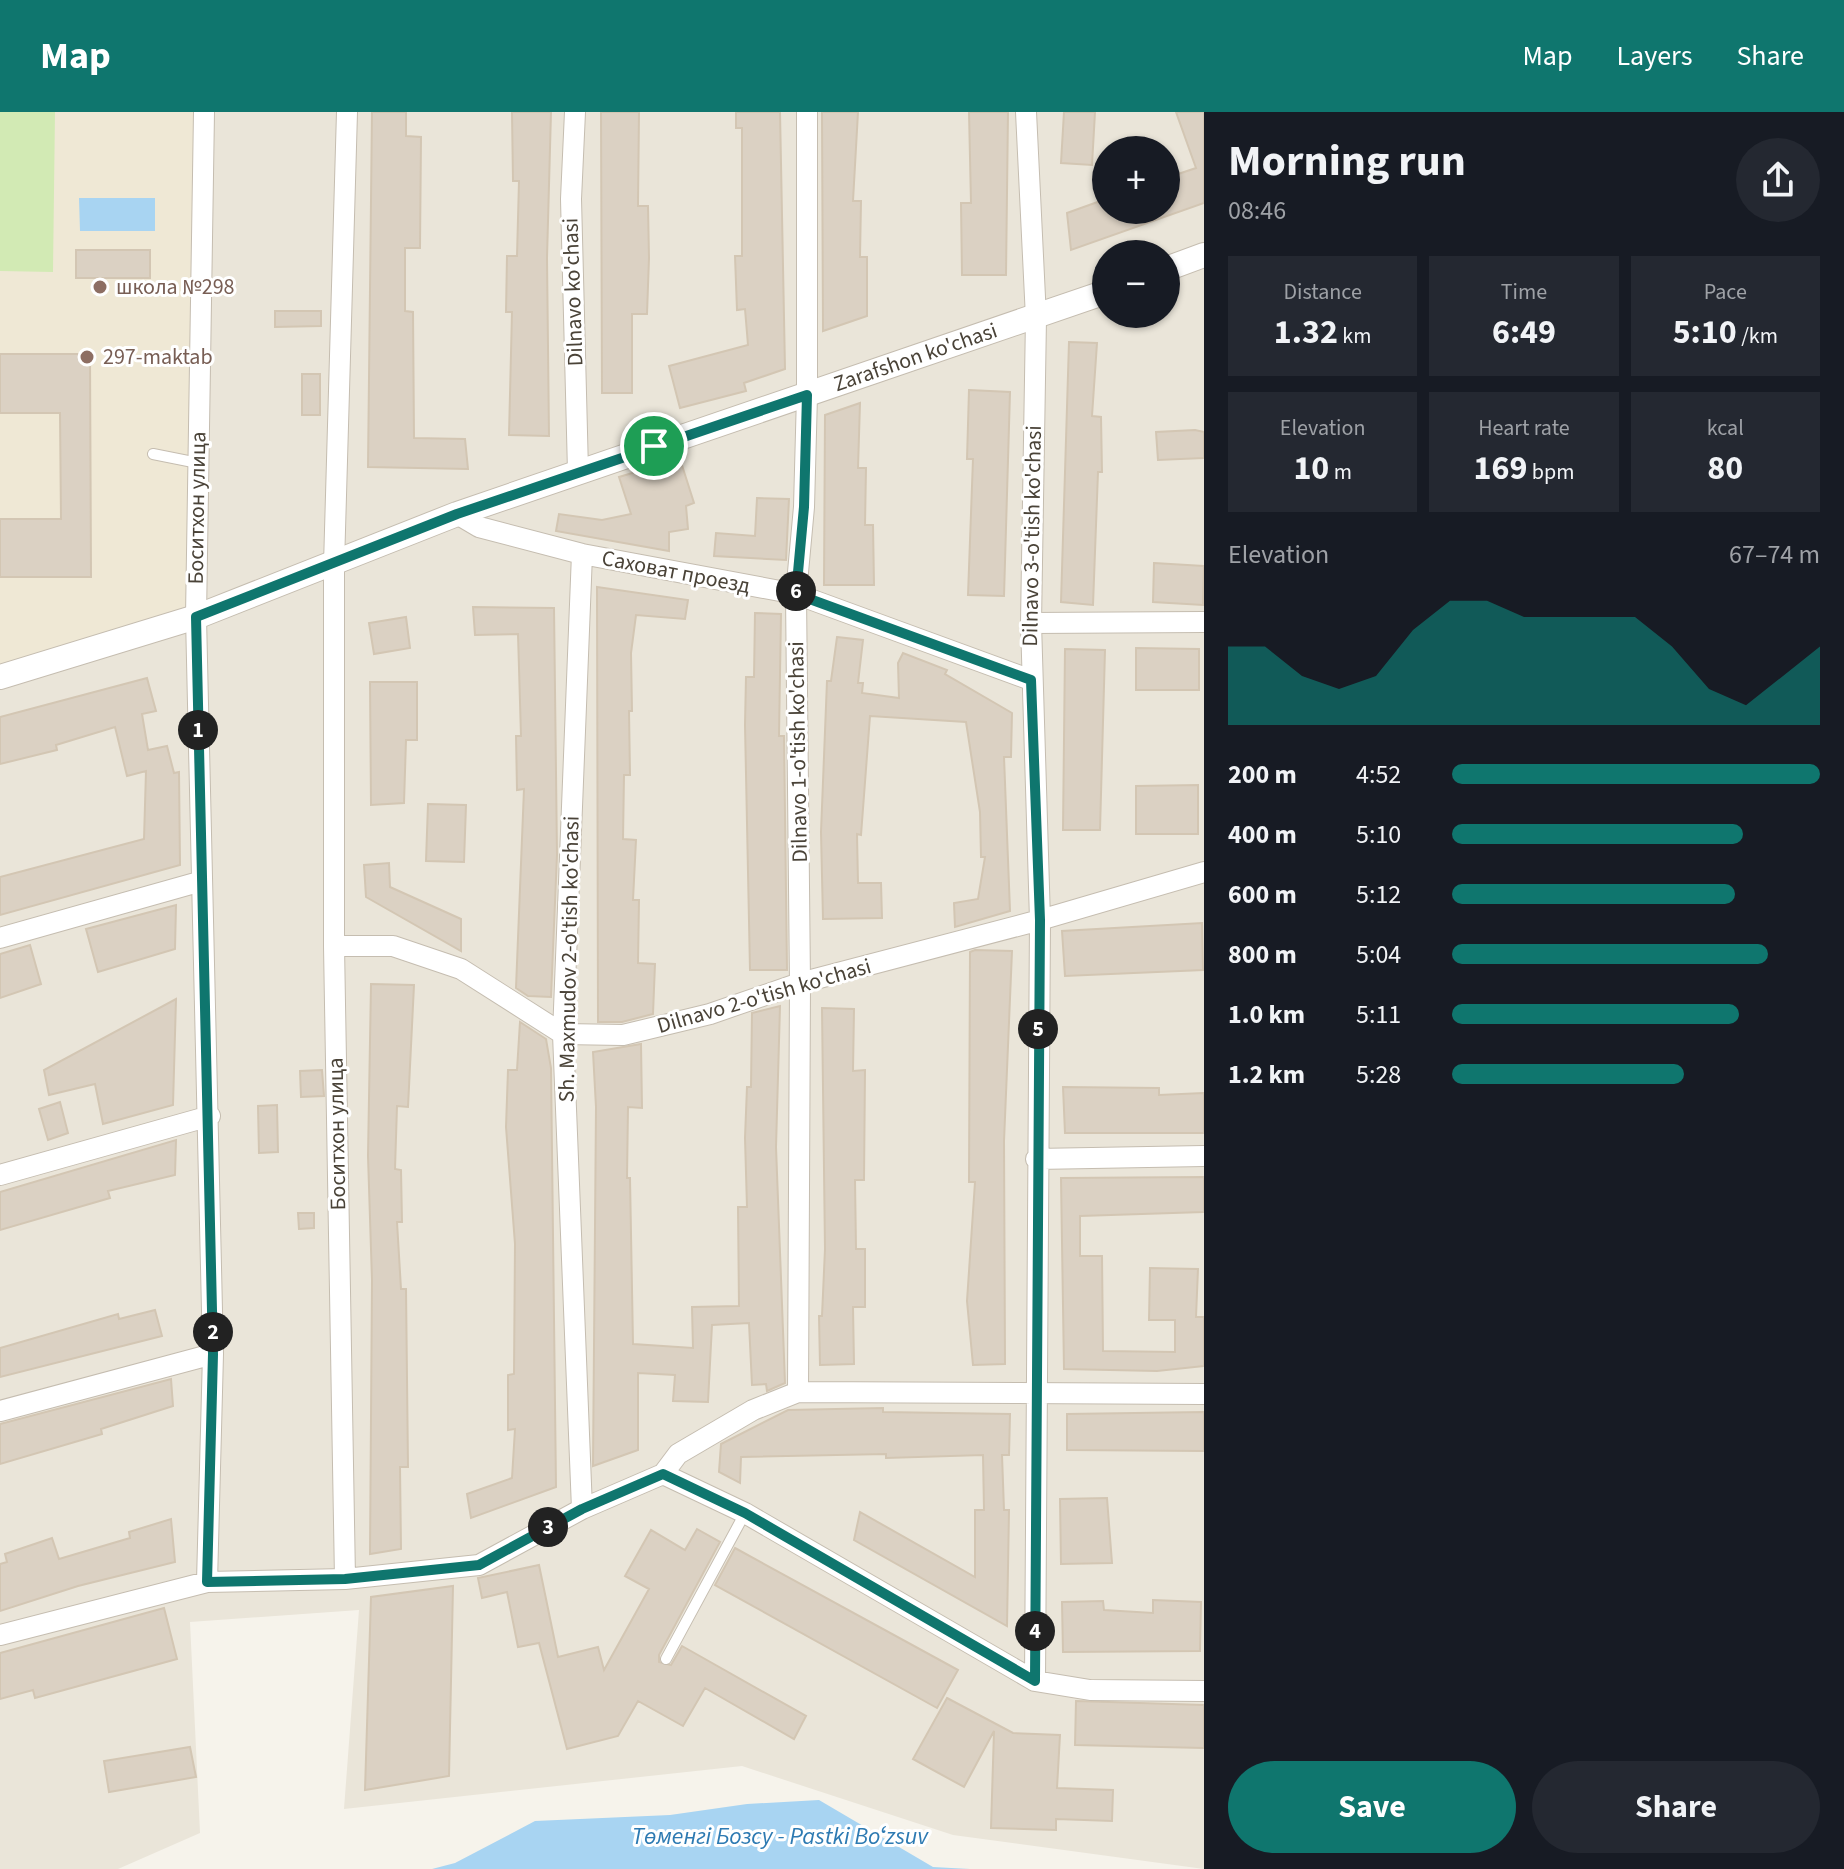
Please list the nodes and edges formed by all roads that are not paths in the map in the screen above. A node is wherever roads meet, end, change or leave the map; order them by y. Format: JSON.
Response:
{"nodes":[{"id":1,"x":204,"y":112,"type":"edge"},
{"id":2,"x":347,"y":112,"type":"edge"},
{"id":3,"x":575,"y":112,"type":"edge"},
{"id":4,"x":807,"y":112,"type":"edge"},
{"id":5,"x":1026,"y":112,"type":"edge"},
{"id":6,"x":1204,"y":255,"type":"edge"},
{"id":7,"x":1180,"y":264,"type":"edge"},
{"id":8,"x":1092,"y":297,"type":"edge"},
{"id":9,"x":1036,"y":318,"type":"junction"},
{"id":10,"x":807,"y":395,"type":"junction"},
{"id":11,"x":153,"y":454,"type":"dead end"},
{"id":12,"x":198,"y":463,"type":"junction"},
{"id":13,"x":578,"y":471,"type":"junction"},
{"id":14,"x":457,"y":514,"type":"junction"},
{"id":15,"x":582,"y":554,"type":"junction"},
{"id":16,"x":334,"y":565,"type":"junction"},
{"id":17,"x":796,"y":594,"type":"junction"},
{"id":18,"x":196,"y":617,"type":"junction"},
{"id":19,"x":1204,"y":622,"type":"edge"},
{"id":20,"x":1031,"y":623,"type":"junction"},
{"id":21,"x":0,"y":677,"type":"edge"},
{"id":22,"x":1031,"y":680,"type":"junction"},
{"id":23,"x":1204,"y":872,"type":"edge"},
{"id":24,"x":202,"y":881,"type":"junction"},
{"id":25,"x":1040,"y":920,"type":"junction"},
{"id":26,"x":0,"y":938,"type":"edge"},
{"id":27,"x":334,"y":946,"type":"junction"},
{"id":28,"x":800,"y":983,"type":"junction"},
{"id":29,"x":563,"y":1034,"type":"junction"},
{"id":30,"x":210,"y":1116,"type":"junction"},
{"id":31,"x":1204,"y":1156,"type":"edge"},
{"id":32,"x":1036,"y":1159,"type":"junction"},
{"id":33,"x":0,"y":1175,"type":"edge"},
{"id":34,"x":213,"y":1354,"type":"junction"},
{"id":35,"x":798,"y":1392,"type":"junction"},
{"id":36,"x":1036,"y":1393,"type":"junction"},
{"id":37,"x":1204,"y":1394,"type":"edge"},
{"id":38,"x":0,"y":1411,"type":"edge"},
{"id":39,"x":663,"y":1474,"type":"junction"},
{"id":40,"x":582,"y":1509,"type":"junction"},
{"id":41,"x":745,"y":1513,"type":"junction"},
{"id":42,"x":345,"y":1579,"type":"junction"},
{"id":43,"x":207,"y":1582,"type":"junction"},
{"id":44,"x":0,"y":1635,"type":"edge"},
{"id":45,"x":666,"y":1659,"type":"dead end"},
{"id":46,"x":1035,"y":1681,"type":"junction"},
{"id":47,"x":1204,"y":1691,"type":"edge"}],
"edges":[{"from":1,"to":12,"type":"street","name":"Боситхон улица"},
{"from":2,"to":16,"type":"street","name":"Боситхон улица"},
{"from":3,"to":13,"type":"street","name":"Dilnavo ko'chasi"},
{"from":4,"to":10,"type":"street","name":"Dilnavo 1-o'tish ko'chasi"},
{"from":5,"to":9,"type":"street","name":"Dilnavo 3-o'tish ko'chasi"},
{"from":6,"to":7,"type":"street"},
{"from":8,"to":9,"type":"street","name":"Zarafshon ko'chasi"},
{"from":9,"to":10,"type":"street","name":"Zarafshon ko'chasi"},
{"from":9,"to":20,"type":"street","name":"Dilnavo 3-o'tish ko'chasi"},
{"from":10,"to":13,"type":"street","name":"Zarafshon ko'chasi"},
{"from":10,"to":17,"type":"street","name":"Dilnavo 1-o'tish ko'chasi"},
{"from":11,"to":12,"type":"lane"},
{"from":12,"to":18,"type":"street","name":"Боситхон улица"},
{"from":13,"to":14,"type":"street","name":"Zarafshon ko'chasi"},
{"from":14,"to":15,"type":"street","name":"Саховат проезд"},
{"from":14,"to":16,"type":"street","name":"Zarafshon ko'chasi"},
{"from":15,"to":17,"type":"street","name":"Саховат проезд"},
{"from":15,"to":29,"type":"street","name":"Sh. Maxmudov 2-o'tish ko'chasi"},
{"from":16,"to":18,"type":"street","name":"Zarafshon ko'chasi"},
{"from":16,"to":27,"type":"street","name":"Боситхон улица"},
{"from":17,"to":22,"type":"street","name":"Саховат проезд"},
{"from":17,"to":28,"type":"street","name":"Dilnavo 1-o'tish ko'chasi"},
{"from":18,"to":21,"type":"street","name":"Zarafshon ko'chasi"},
{"from":18,"to":24,"type":"street","name":"Боситхон улица"},
{"from":19,"to":20,"type":"street"},
{"from":20,"to":22,"type":"street","name":"Dilnavo 3-o'tish ko'chasi"},
{"from":22,"to":25,"type":"street","name":"Dilnavo 3-o'tish ko'chasi"},
{"from":23,"to":25,"type":"street","name":"Dilnavo 2-o'tish ko'chasi"},
{"from":24,"to":26,"type":"street"},
{"from":24,"to":30,"type":"street","name":"Боситхон улица"},
{"from":25,"to":28,"type":"street","name":"Dilnavo 2-o'tish ko'chasi"},
{"from":25,"to":32,"type":"street","name":"Dilnavo 3-o'tish ko'chasi"},
{"from":27,"to":29,"type":"street"},
{"from":27,"to":42,"type":"street","name":"Боситхон улица"},
{"from":28,"to":29,"type":"street","name":"Dilnavo 2-o'tish ko'chasi"},
{"from":28,"to":35,"type":"street","name":"Dilnavo 1-o'tish ko'chasi"},
{"from":29,"to":40,"type":"street","name":"Sh. Maxmudov 2-o'tish ko'chasi"},
{"from":30,"to":33,"type":"street"},
{"from":30,"to":34,"type":"street","name":"Боситхон улица"},
{"from":31,"to":32,"type":"street"},
{"from":32,"to":36,"type":"street","name":"Dilnavo 3-o'tish ko'chasi"},
{"from":34,"to":38,"type":"street"},
{"from":34,"to":43,"type":"street","name":"Боситхон улица"},
{"from":35,"to":36,"type":"street"},
{"from":35,"to":39,"type":"street"},
{"from":36,"to":37,"type":"street"},
{"from":36,"to":46,"type":"street","name":"Dilnavo 3-o'tish ko'chasi"},
{"from":39,"to":40,"type":"street"},
{"from":39,"to":41,"type":"street"},
{"from":40,"to":42,"type":"street"},
{"from":41,"to":45,"type":"lane"},
{"from":41,"to":46,"type":"street"},
{"from":42,"to":43,"type":"street"},
{"from":43,"to":44,"type":"street"},
{"from":46,"to":47,"type":"street"}]}
